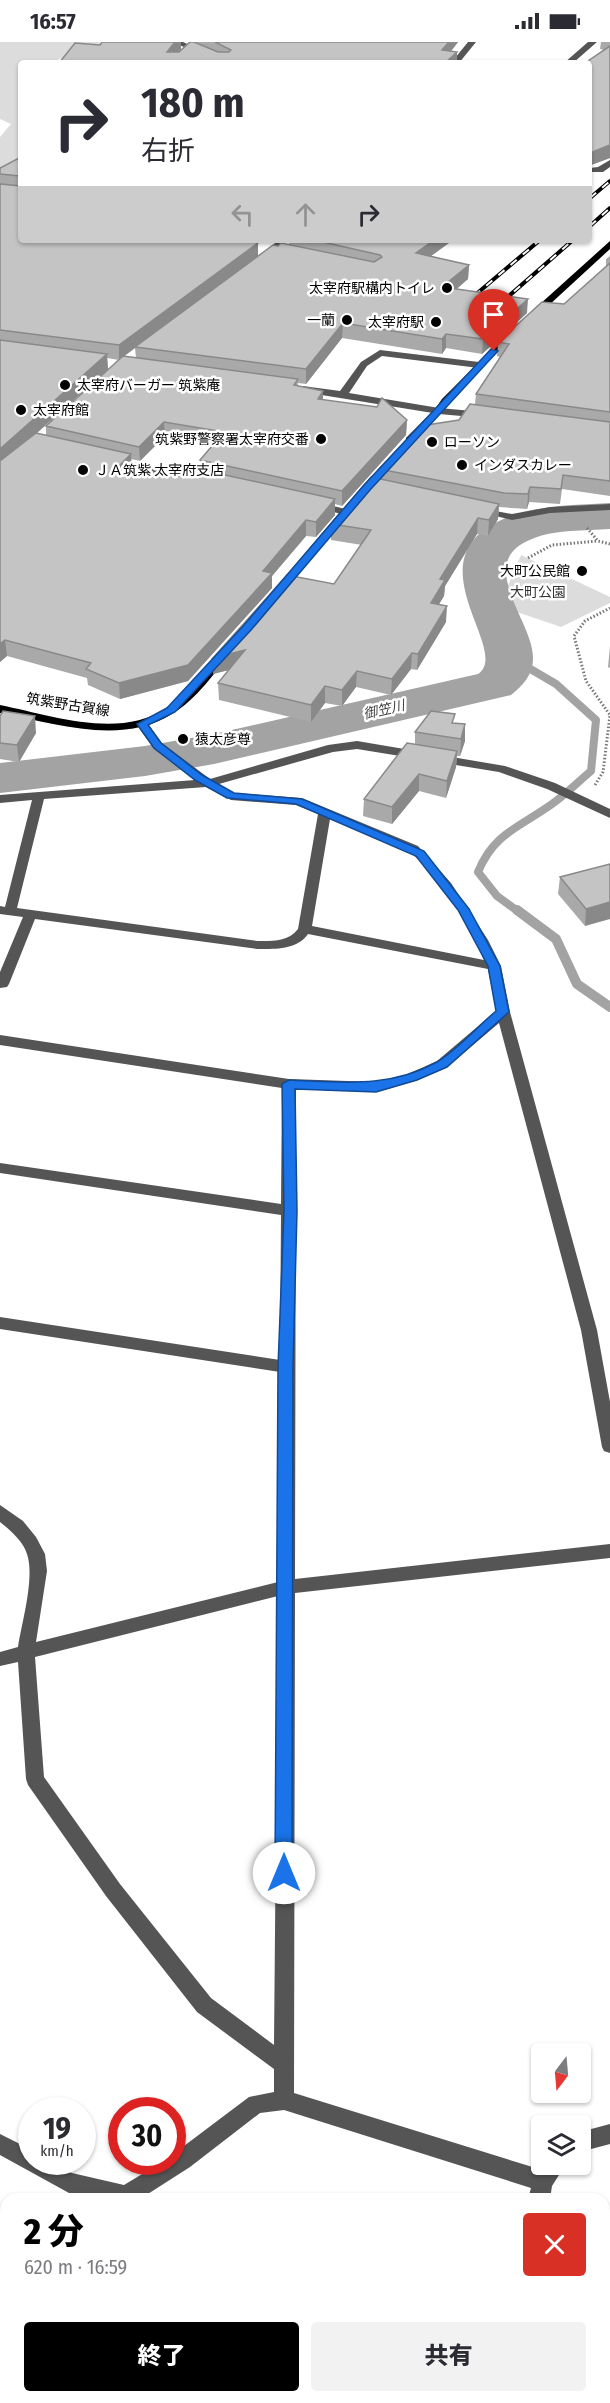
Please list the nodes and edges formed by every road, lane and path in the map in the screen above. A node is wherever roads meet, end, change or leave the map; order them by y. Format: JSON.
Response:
{"nodes":[{"id":1,"x":177,"y":42,"type":"edge"},
{"id":2,"x":472,"y":42,"type":"edge"},
{"id":3,"x":593,"y":42,"type":"edge"},
{"id":4,"x":186,"y":48,"type":"edge"},
{"id":5,"x":217,"y":60,"type":"edge"},
{"id":6,"x":457,"y":60,"type":"edge"},
{"id":7,"x":572,"y":60,"type":"edge"},
{"id":8,"x":610,"y":163,"type":"edge"},
{"id":9,"x":592,"y":170,"type":"edge"},
{"id":10,"x":280,"y":243,"type":"edge"},
{"id":11,"x":610,"y":244,"type":"edge"},
{"id":12,"x":275,"y":251,"type":"junction"},
{"id":13,"x":286,"y":253,"type":"edge"},
{"id":14,"x":257,"y":264,"type":"edge"},
{"id":15,"x":479,"y":365,"type":"junction"},
{"id":16,"x":296,"y":388,"type":"edge"},
{"id":17,"x":343,"y":394,"type":"junction"},
{"id":18,"x":439,"y":411,"type":"junction"},
{"id":19,"x":499,"y":417,"type":"edge"},
{"id":20,"x":402,"y":448,"type":"edge"},
{"id":21,"x":104,"y":459,"type":"edge"},
{"id":22,"x":219,"y":484,"type":"edge"},
{"id":23,"x":300,"y":502,"type":"edge"},
{"id":24,"x":610,"y":507,"type":"edge"},
{"id":25,"x":350,"y":508,"type":"joint"},
{"id":26,"x":467,"y":508,"type":"edge"},
{"id":27,"x":594,"y":535,"type":"dead end"},
{"id":28,"x":598,"y":541,"type":"junction"},
{"id":29,"x":610,"y":544,"type":"edge"},
{"id":30,"x":528,"y":558,"type":"dead end"},
{"id":31,"x":270,"y":601,"type":"edge"},
{"id":32,"x":610,"y":608,"type":"edge"},
{"id":33,"x":232,"y":644,"type":"edge"},
{"id":34,"x":0,"y":709,"type":"edge"},
{"id":35,"x":142,"y":724,"type":"junction"},
{"id":36,"x":203,"y":780,"type":"junction"},
{"id":37,"x":39,"y":796,"type":"junction"},
{"id":38,"x":0,"y":799,"type":"edge"},
{"id":39,"x":581,"y":799,"type":"junction"},
{"id":40,"x":325,"y":812,"type":"junction"},
{"id":41,"x":610,"y":814,"type":"edge"},
{"id":42,"x":5,"y":911,"type":"edge"},
{"id":43,"x":30,"y":915,"type":"junction"},
{"id":44,"x":305,"y":929,"type":"junction"},
{"id":45,"x":494,"y":966,"type":"junction"},
{"id":46,"x":2,"y":984,"type":"dead end"},
{"id":47,"x":503,"y":1012,"type":"junction"},
{"id":48,"x":0,"y":1040,"type":"edge"},
{"id":49,"x":289,"y":1084,"type":"junction"},
{"id":50,"x":0,"y":1168,"type":"edge"},
{"id":51,"x":290,"y":1211,"type":"junction"},
{"id":52,"x":0,"y":1323,"type":"edge"},
{"id":53,"x":286,"y":1367,"type":"junction"},
{"id":54,"x":610,"y":1447,"type":"edge"},
{"id":55,"x":0,"y":1512,"type":"edge"},
{"id":56,"x":610,"y":1551,"type":"edge"},
{"id":57,"x":285,"y":1587,"type":"junction"},
{"id":58,"x":26,"y":1653,"type":"junction"},
{"id":59,"x":0,"y":1659,"type":"edge"},
{"id":60,"x":283,"y":2064,"type":"junction"},
{"id":61,"x":284,"y":2100,"type":"junction"},
{"id":62,"x":610,"y":2134,"type":"edge"},
{"id":63,"x":591,"y":2139,"type":"edge"},
{"id":64,"x":0,"y":2144,"type":"edge"},
{"id":65,"x":546,"y":2182,"type":"edge"},
{"id":66,"x":108,"y":2193,"type":"edge"},
{"id":67,"x":134,"y":2193,"type":"edge"}],
"edges":[{"from":1,"to":4,"type":"street"},
{"from":2,"to":6,"type":"street"},
{"from":3,"to":7,"type":"street"},
{"from":4,"to":5,"type":"street"},
{"from":8,"to":9,"type":"street"},
{"from":10,"to":12,"type":"street"},
{"from":11,"to":15,"type":"main road"},
{"from":12,"to":13,"type":"street"},
{"from":12,"to":14,"type":"street"},
{"from":15,"to":17,"type":"street"},
{"from":15,"to":18,"type":"main road"},
{"from":16,"to":17,"type":"street"},
{"from":17,"to":18,"type":"street"},
{"from":18,"to":19,"type":"street"},
{"from":18,"to":20,"type":"main road"},
{"from":21,"to":22,"type":"street"},
{"from":23,"to":25,"type":"street"},
{"from":24,"to":26,"type":"street"},
{"from":25,"to":31,"type":"main road"},
{"from":27,"to":28,"type":"path"},
{"from":28,"to":29,"type":"path"},
{"from":28,"to":30,"type":"path"},
{"from":32,"to":39,"type":"path"},
{"from":33,"to":35,"type":"main road","name":"筑紫野古賀線"},
{"from":34,"to":35,"type":"main road","name":"筑紫野古賀線"},
{"from":35,"to":36,"type":"street"},
{"from":36,"to":37,"type":"street"},
{"from":36,"to":39,"type":"street"},
{"from":36,"to":40,"type":"street"},
{"from":37,"to":38,"type":"street"},
{"from":37,"to":42,"type":"street"},
{"from":39,"to":41,"type":"street"},
{"from":40,"to":44,"type":"street"},
{"from":40,"to":45,"type":"street"},
{"from":42,"to":43,"type":"street"},
{"from":43,"to":44,"type":"street"},
{"from":43,"to":46,"type":"street"},
{"from":44,"to":45,"type":"street"},
{"from":45,"to":47,"type":"street"},
{"from":47,"to":49,"type":"street"},
{"from":47,"to":54,"type":"street"},
{"from":48,"to":49,"type":"street"},
{"from":49,"to":51,"type":"street"},
{"from":50,"to":51,"type":"street"},
{"from":51,"to":53,"type":"street"},
{"from":52,"to":53,"type":"street"},
{"from":53,"to":57,"type":"street"},
{"from":55,"to":58,"type":"street"},
{"from":56,"to":57,"type":"street"},
{"from":57,"to":58,"type":"street"},
{"from":57,"to":60,"type":"street"},
{"from":58,"to":59,"type":"street"},
{"from":58,"to":60,"type":"street"},
{"from":60,"to":61,"type":"street"},
{"from":61,"to":65,"type":"street"},
{"from":61,"to":67,"type":"street"},
{"from":62,"to":63,"type":"street"},
{"from":64,"to":66,"type":"street"}]}
